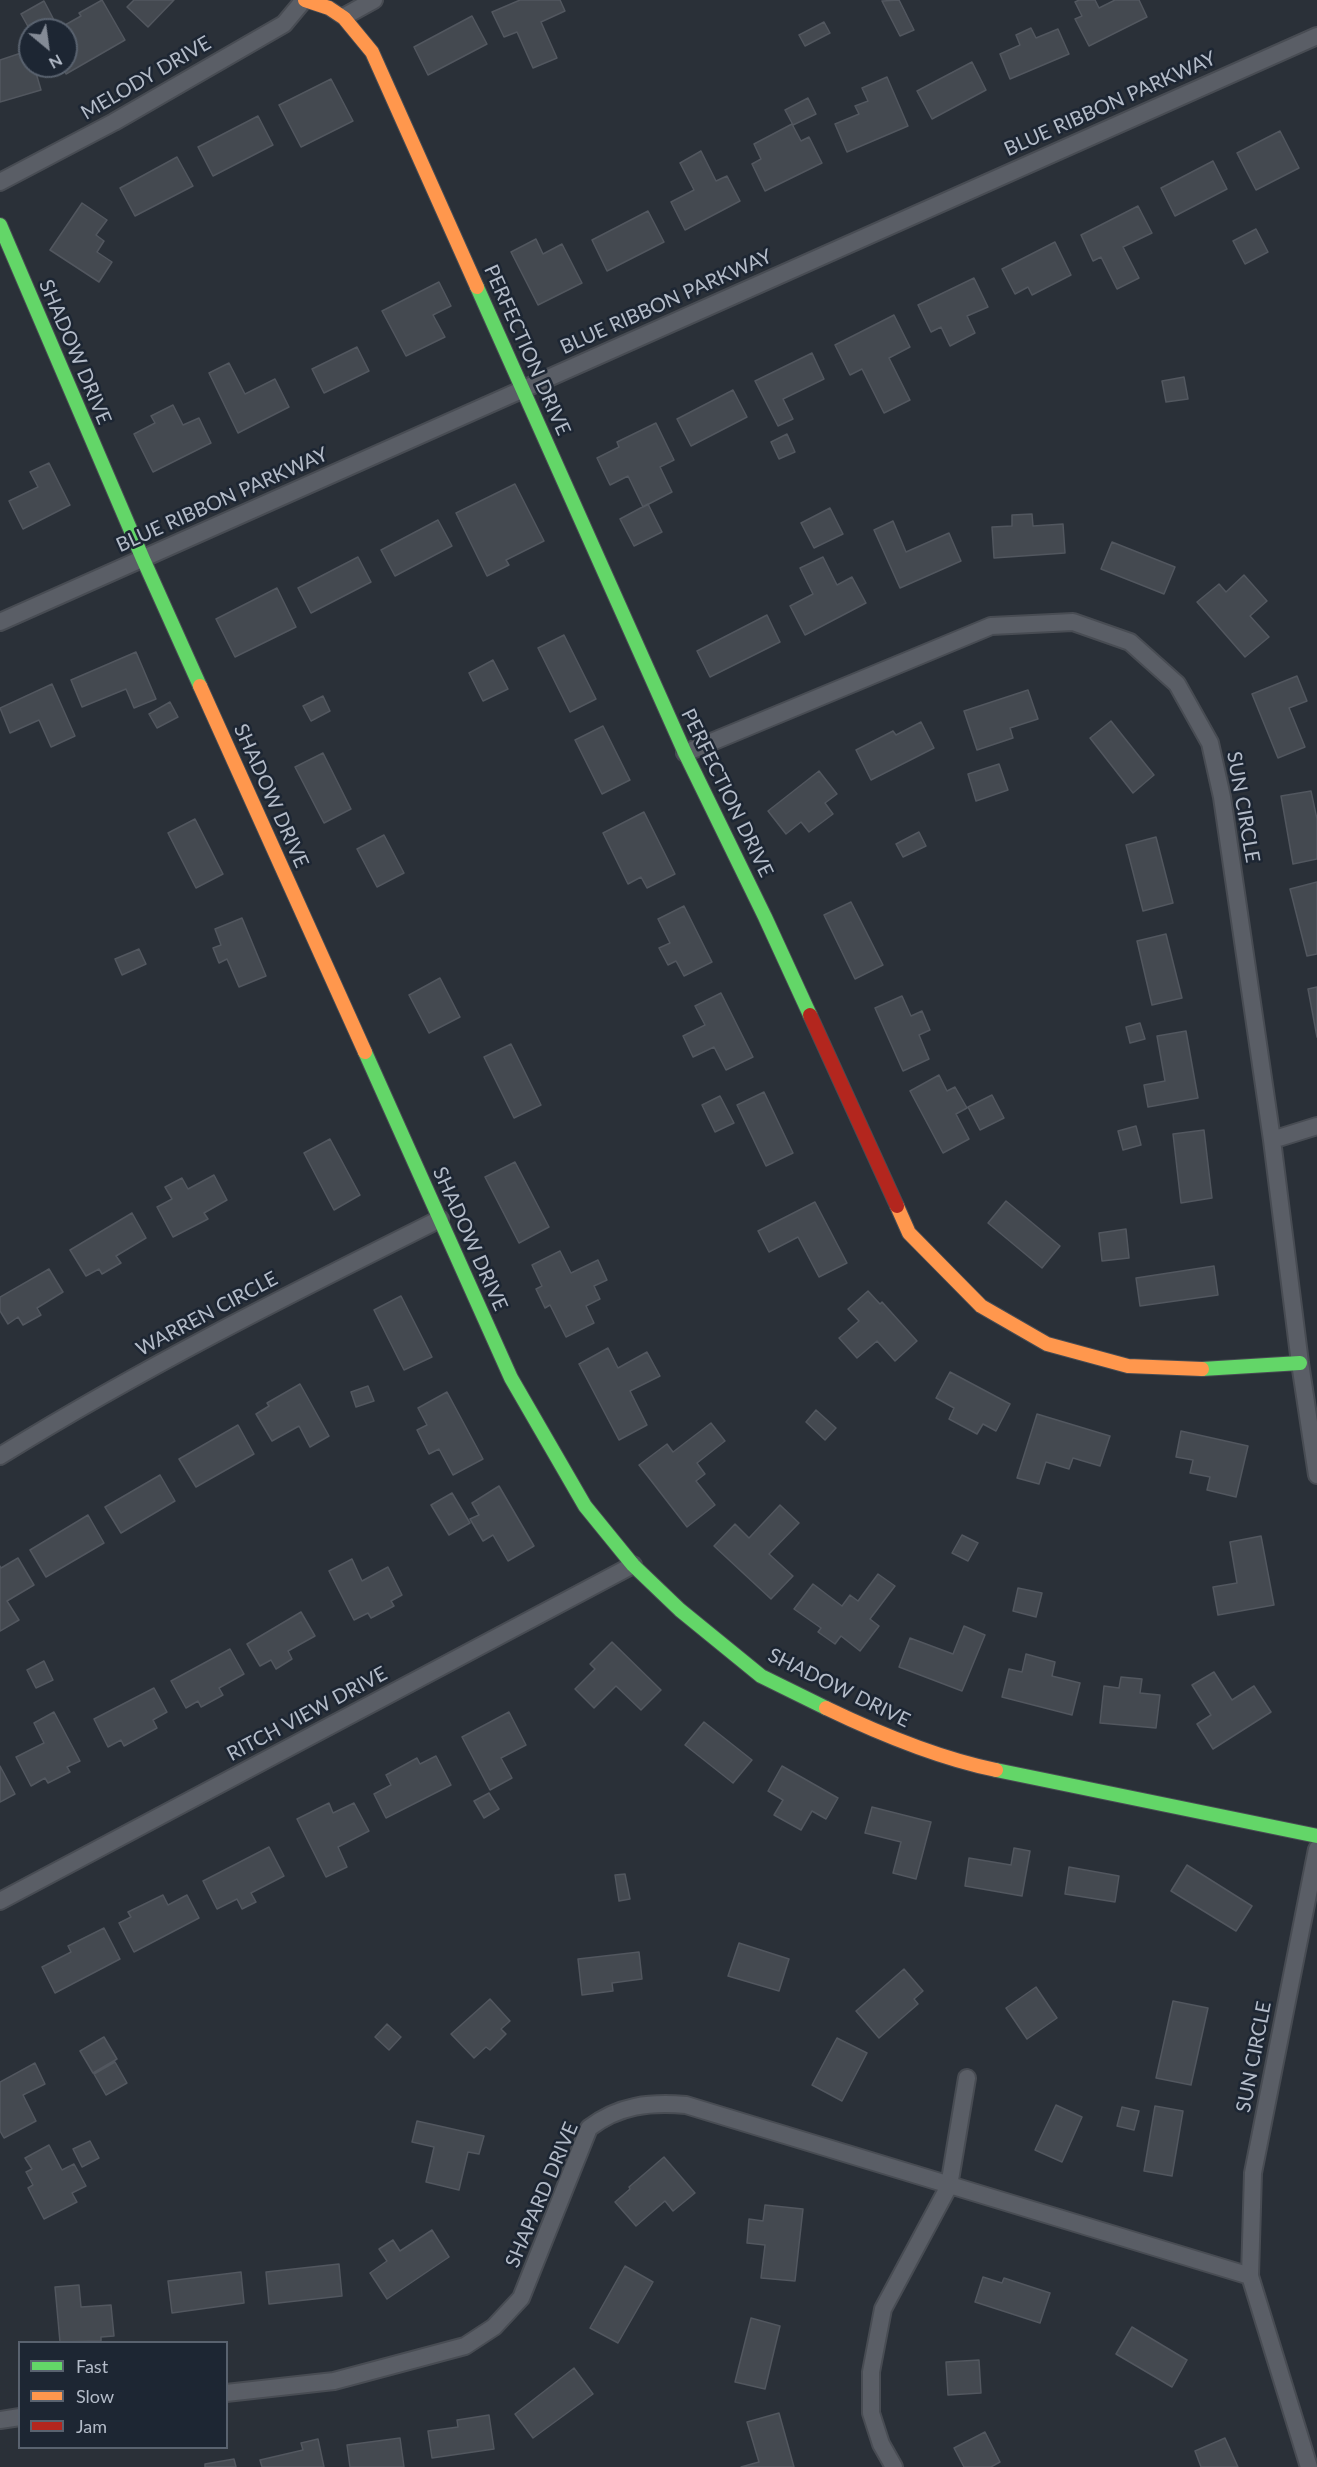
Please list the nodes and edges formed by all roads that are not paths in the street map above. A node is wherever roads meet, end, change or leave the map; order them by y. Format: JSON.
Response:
{"nodes":[{"id":1,"x":304,"y":0,"type":"edge"},
{"id":2,"x":374,"y":0,"type":"edge"},
{"id":3,"x":345,"y":16,"type":"junction"},
{"id":4,"x":1317,"y":36,"type":"edge"},
{"id":5,"x":0,"y":182,"type":"edge"},
{"id":6,"x":0,"y":225,"type":"edge"},
{"id":7,"x":523,"y":388,"type":"junction"},
{"id":8,"x":143,"y":559,"type":"junction"},
{"id":9,"x":0,"y":622,"type":"edge"},
{"id":10,"x":685,"y":753,"type":"junction"},
{"id":11,"x":1317,"y":1126,"type":"edge"},
{"id":12,"x":1272,"y":1140,"type":"junction"},
{"id":13,"x":440,"y":1219,"type":"junction"},
{"id":14,"x":1300,"y":1363,"type":"junction"},
{"id":15,"x":0,"y":1456,"type":"edge"},
{"id":16,"x":1317,"y":1475,"type":"edge"},
{"id":17,"x":633,"y":1564,"type":"junction"},
{"id":18,"x":1317,"y":1836,"type":"edge"},
{"id":19,"x":1317,"y":1849,"type":"edge"},
{"id":20,"x":0,"y":1901,"type":"edge"},
{"id":21,"x":967,"y":2078,"type":"dead end"},
{"id":22,"x":949,"y":2186,"type":"junction"},
{"id":23,"x":1250,"y":2276,"type":"junction"},
{"id":24,"x":228,"y":2393,"type":"edge"},
{"id":25,"x":18,"y":2417,"type":"edge"},
{"id":26,"x":0,"y":2420,"type":"edge"},
{"id":27,"x":894,"y":2467,"type":"edge"},
{"id":28,"x":1309,"y":2467,"type":"edge"}],
"edges":[{"from":1,"to":3,"type":"street","name":"PERFECTION DRIVE"},
{"from":1,"to":5,"type":"street","name":"MELODY DRIVE"},
{"from":2,"to":3,"type":"street"},
{"from":3,"to":7,"type":"street","name":"PERFECTION DRIVE"},
{"from":4,"to":7,"type":"street","name":"BLUE RIBBON PARKWAY"},
{"from":6,"to":8,"type":"street","name":"SHADOW DRIVE"},
{"from":7,"to":8,"type":"street","name":"BLUE RIBBON PARKWAY"},
{"from":7,"to":10,"type":"street","name":"PERFECTION DRIVE"},
{"from":8,"to":9,"type":"street","name":"BLUE RIBBON PARKWAY"},
{"from":8,"to":13,"type":"street","name":"SHADOW DRIVE"},
{"from":10,"to":12,"type":"street","name":"SUN CIRCLE"},
{"from":10,"to":14,"type":"street","name":"PERFECTION DRIVE"},
{"from":11,"to":12,"type":"street"},
{"from":12,"to":14,"type":"street","name":"SUN CIRCLE"},
{"from":13,"to":15,"type":"street","name":"WARREN CIRCLE"},
{"from":13,"to":17,"type":"street","name":"SHADOW DRIVE"},
{"from":14,"to":16,"type":"street","name":"SUN CIRCLE"},
{"from":17,"to":18,"type":"street","name":"SHADOW DRIVE"},
{"from":17,"to":20,"type":"street","name":"RITCH VIEW DRIVE"},
{"from":19,"to":23,"type":"street","name":"SUN CIRCLE"},
{"from":21,"to":22,"type":"street"},
{"from":22,"to":23,"type":"street"},
{"from":22,"to":24,"type":"street","name":"SHAPARD DRIVE"},
{"from":22,"to":27,"type":"street"},
{"from":23,"to":28,"type":"street","name":"SUN CIRCLE"},
{"from":25,"to":26,"type":"street"}]}
